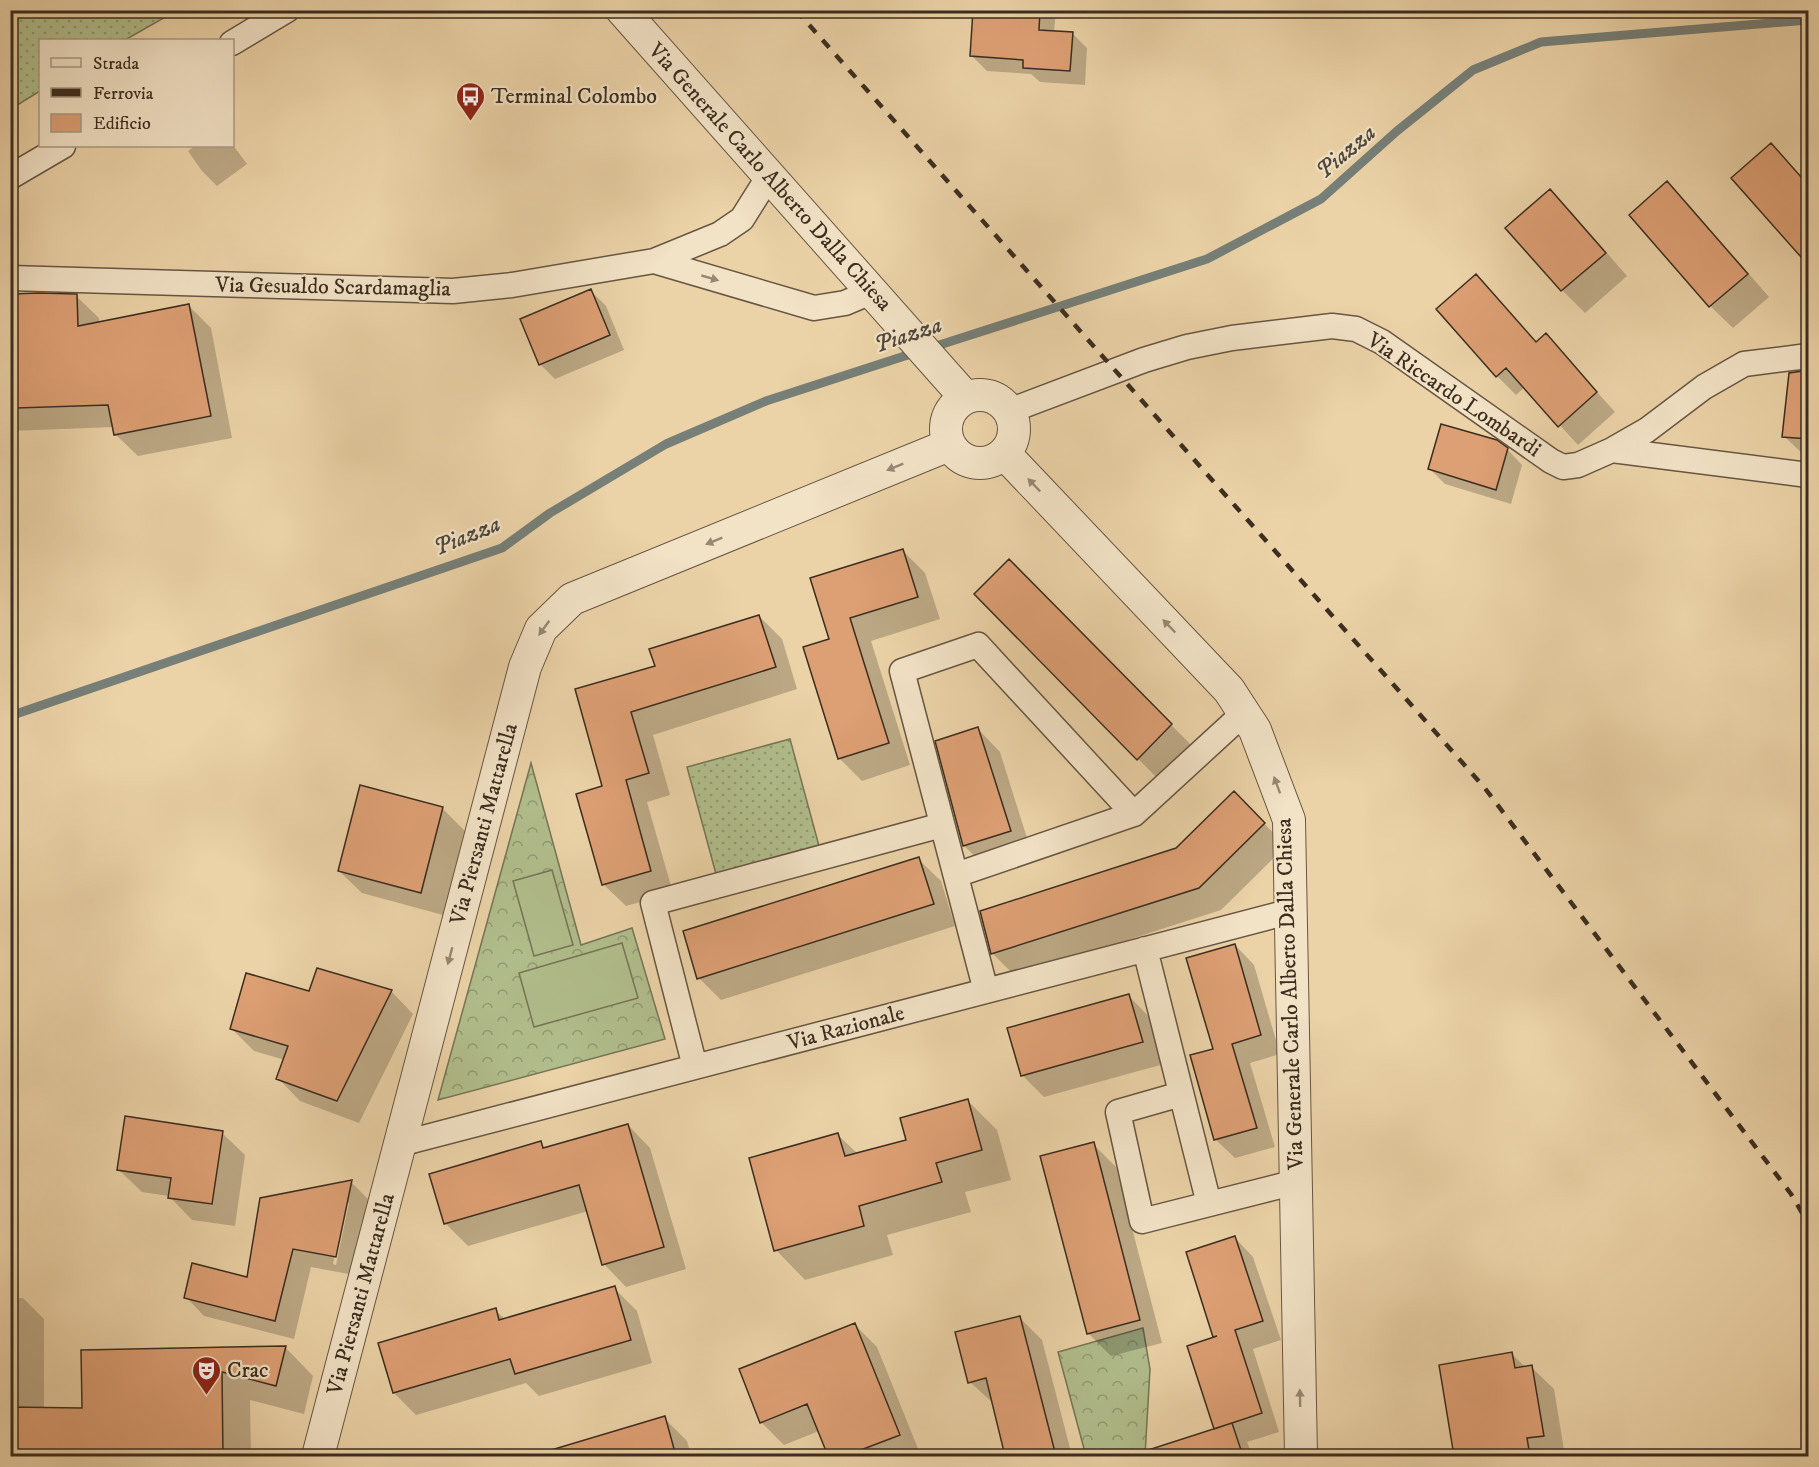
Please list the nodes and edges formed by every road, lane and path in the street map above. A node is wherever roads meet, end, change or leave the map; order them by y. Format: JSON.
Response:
{"nodes":[{"id":1,"x":287,"y":10,"type":"edge"},
{"id":2,"x":622,"y":10,"type":"edge"},
{"id":3,"x":234,"y":41,"type":"edge"},
{"id":4,"x":61,"y":147,"type":"edge"},
{"id":5,"x":769,"y":176,"type":"junction"},
{"id":6,"x":10,"y":177,"type":"edge"},
{"id":7,"x":654,"y":261,"type":"junction"},
{"id":8,"x":10,"y":278,"type":"edge"},
{"id":9,"x":871,"y":292,"type":"junction"},
{"id":10,"x":1809,"y":356,"type":"edge"},
{"id":11,"x":966,"y":398,"type":"junction"},
{"id":12,"x":1009,"y":411,"type":"junction"},
{"id":13,"x":949,"y":445,"type":"junction"},
{"id":14,"x":1612,"y":450,"type":"junction"},
{"id":15,"x":1005,"y":453,"type":"junction"},
{"id":16,"x":1809,"y":475,"type":"edge"},
{"id":17,"x":1244,"y":713,"type":"junction"},
{"id":18,"x":1134,"y":814,"type":"junction"},
{"id":19,"x":942,"y":825,"type":"junction"},
{"id":20,"x":956,"y":875,"type":"junction"},
{"id":21,"x":1292,"y":911,"type":"junction"},
{"id":22,"x":1145,"y":949,"type":"junction"},
{"id":23,"x":986,"y":991,"type":"junction"},
{"id":24,"x":695,"y":1067,"type":"junction"},
{"id":25,"x":1181,"y":1094,"type":"junction"},
{"id":26,"x":400,"y":1144,"type":"junction"},
{"id":27,"x":1296,"y":1182,"type":"junction"},
{"id":28,"x":1209,"y":1204,"type":"junction"},
{"id":29,"x":318,"y":1456,"type":"edge"},
{"id":30,"x":1301,"y":1456,"type":"edge"}],
"edges":[{"from":1,"to":3,"type":"street"},
{"from":2,"to":5,"type":"street","name":"Via Generale Carlo Alberto Dalla Chiesa"},
{"from":4,"to":6,"type":"street"},
{"from":5,"to":7,"type":"street","name":"Via Gesualdo Scardamaglia"},
{"from":5,"to":9,"type":"street","name":"Via Generale Carlo Alberto Dalla Chiesa"},
{"from":7,"to":8,"type":"street","name":"Via Gesualdo Scardamaglia"},
{"from":7,"to":9,"type":"street","name":"Via Gesualdo Scardamaglia","one_way":true},
{"from":9,"to":11,"type":"street","name":"Via Generale Carlo Alberto Dalla Chiesa"},
{"from":10,"to":14,"type":"street","name":"Via Riccardo Lombardi"},
{"from":11,"to":12,"type":"street"},
{"from":11,"to":13,"type":"street"},
{"from":12,"to":14,"type":"street","name":"Via Riccardo Lombardi"},
{"from":12,"to":15,"type":"street"},
{"from":13,"to":15,"type":"street"},
{"from":13,"to":26,"type":"street","name":"Via Piersanti Mattarella","one_way":true},
{"from":14,"to":16,"type":"street"},
{"from":17,"to":15,"type":"street","name":"Via Generale Carlo Alberto Dalla Chiesa","one_way":true},
{"from":17,"to":18,"type":"street"},
{"from":21,"to":17,"type":"street","name":"Via Generale Carlo Alberto Dalla Chiesa","one_way":true},
{"from":18,"to":19,"type":"street"},
{"from":18,"to":20,"type":"street"},
{"from":19,"to":20,"type":"street"},
{"from":19,"to":24,"type":"street"},
{"from":20,"to":23,"type":"street"},
{"from":21,"to":22,"type":"street","name":"Via Razionale"},
{"from":21,"to":27,"type":"street","name":"Via Generale Carlo Alberto Dalla Chiesa"},
{"from":22,"to":23,"type":"street","name":"Via Razionale"},
{"from":22,"to":25,"type":"street"},
{"from":23,"to":24,"type":"street","name":"Via Razionale"},
{"from":24,"to":26,"type":"street","name":"Via Razionale"},
{"from":25,"to":28,"type":"street"},
{"from":25,"to":28,"type":"street"},
{"from":26,"to":29,"type":"street","name":"Via Piersanti Mattarella"},
{"from":27,"to":28,"type":"street"},
{"from":30,"to":27,"type":"street","name":"Via Generale Carlo Alberto Dalla Chiesa","one_way":true}]}
